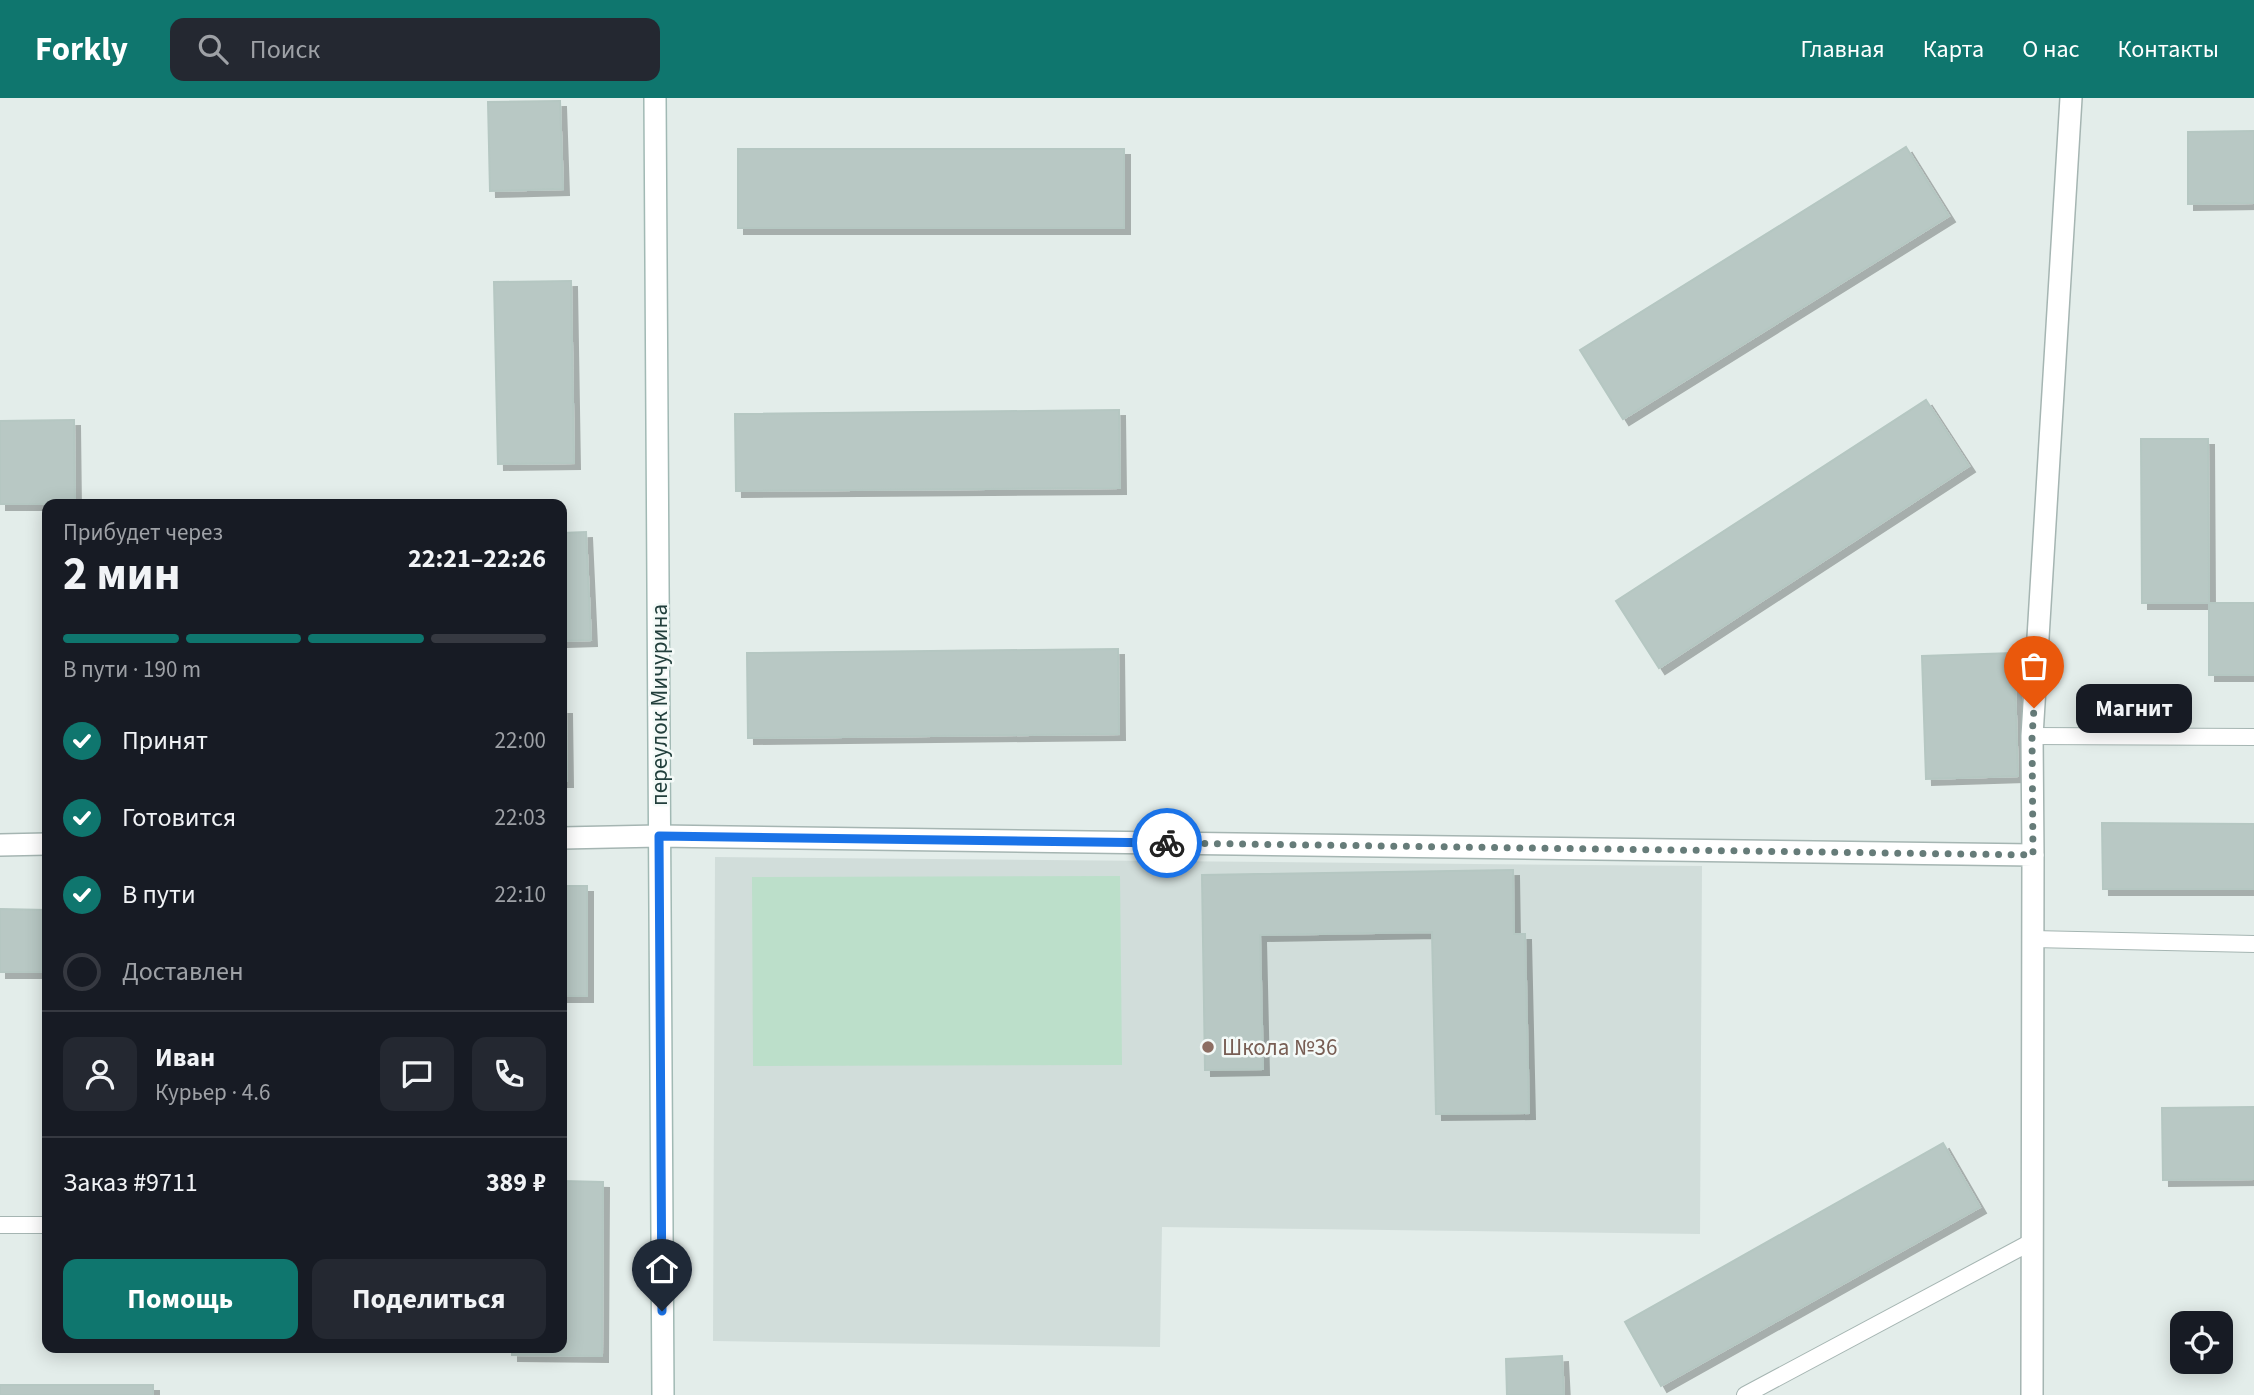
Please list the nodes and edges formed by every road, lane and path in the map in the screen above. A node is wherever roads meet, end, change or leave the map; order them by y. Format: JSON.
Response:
{"nodes":[{"id":1,"x":655,"y":98,"type":"edge"},
{"id":2,"x":2071,"y":98,"type":"edge"},
{"id":3,"x":2032,"y":736,"type":"junction"},
{"id":4,"x":2254,"y":737,"type":"edge"},
{"id":5,"x":659,"y":836,"type":"junction"},
{"id":6,"x":567,"y":838,"type":"edge"},
{"id":7,"x":42,"y":844,"type":"edge"},
{"id":8,"x":0,"y":845,"type":"edge"},
{"id":9,"x":2033,"y":855,"type":"junction"},
{"id":10,"x":2033,"y":939,"type":"junction"},
{"id":11,"x":2254,"y":944,"type":"edge"},
{"id":12,"x":0,"y":1225,"type":"edge"},
{"id":13,"x":42,"y":1225,"type":"edge"},
{"id":14,"x":2033,"y":1241,"type":"junction"},
{"id":15,"x":663,"y":1395,"type":"edge"},
{"id":16,"x":1745,"y":1395,"type":"edge"},
{"id":17,"x":2032,"y":1395,"type":"edge"}],
"edges":[{"from":1,"to":5,"type":"street","name":"переулок Мичурина"},
{"from":2,"to":3,"type":"street"},
{"from":3,"to":4,"type":"lane"},
{"from":3,"to":9,"type":"street"},
{"from":5,"to":6,"type":"street"},
{"from":5,"to":9,"type":"street"},
{"from":5,"to":15,"type":"street","name":"переулок Мичурина"},
{"from":7,"to":8,"type":"street"},
{"from":9,"to":10,"type":"street"},
{"from":10,"to":11,"type":"lane"},
{"from":10,"to":14,"type":"street"},
{"from":12,"to":13,"type":"lane"},
{"from":14,"to":16,"type":"lane"},
{"from":14,"to":17,"type":"street"}]}
